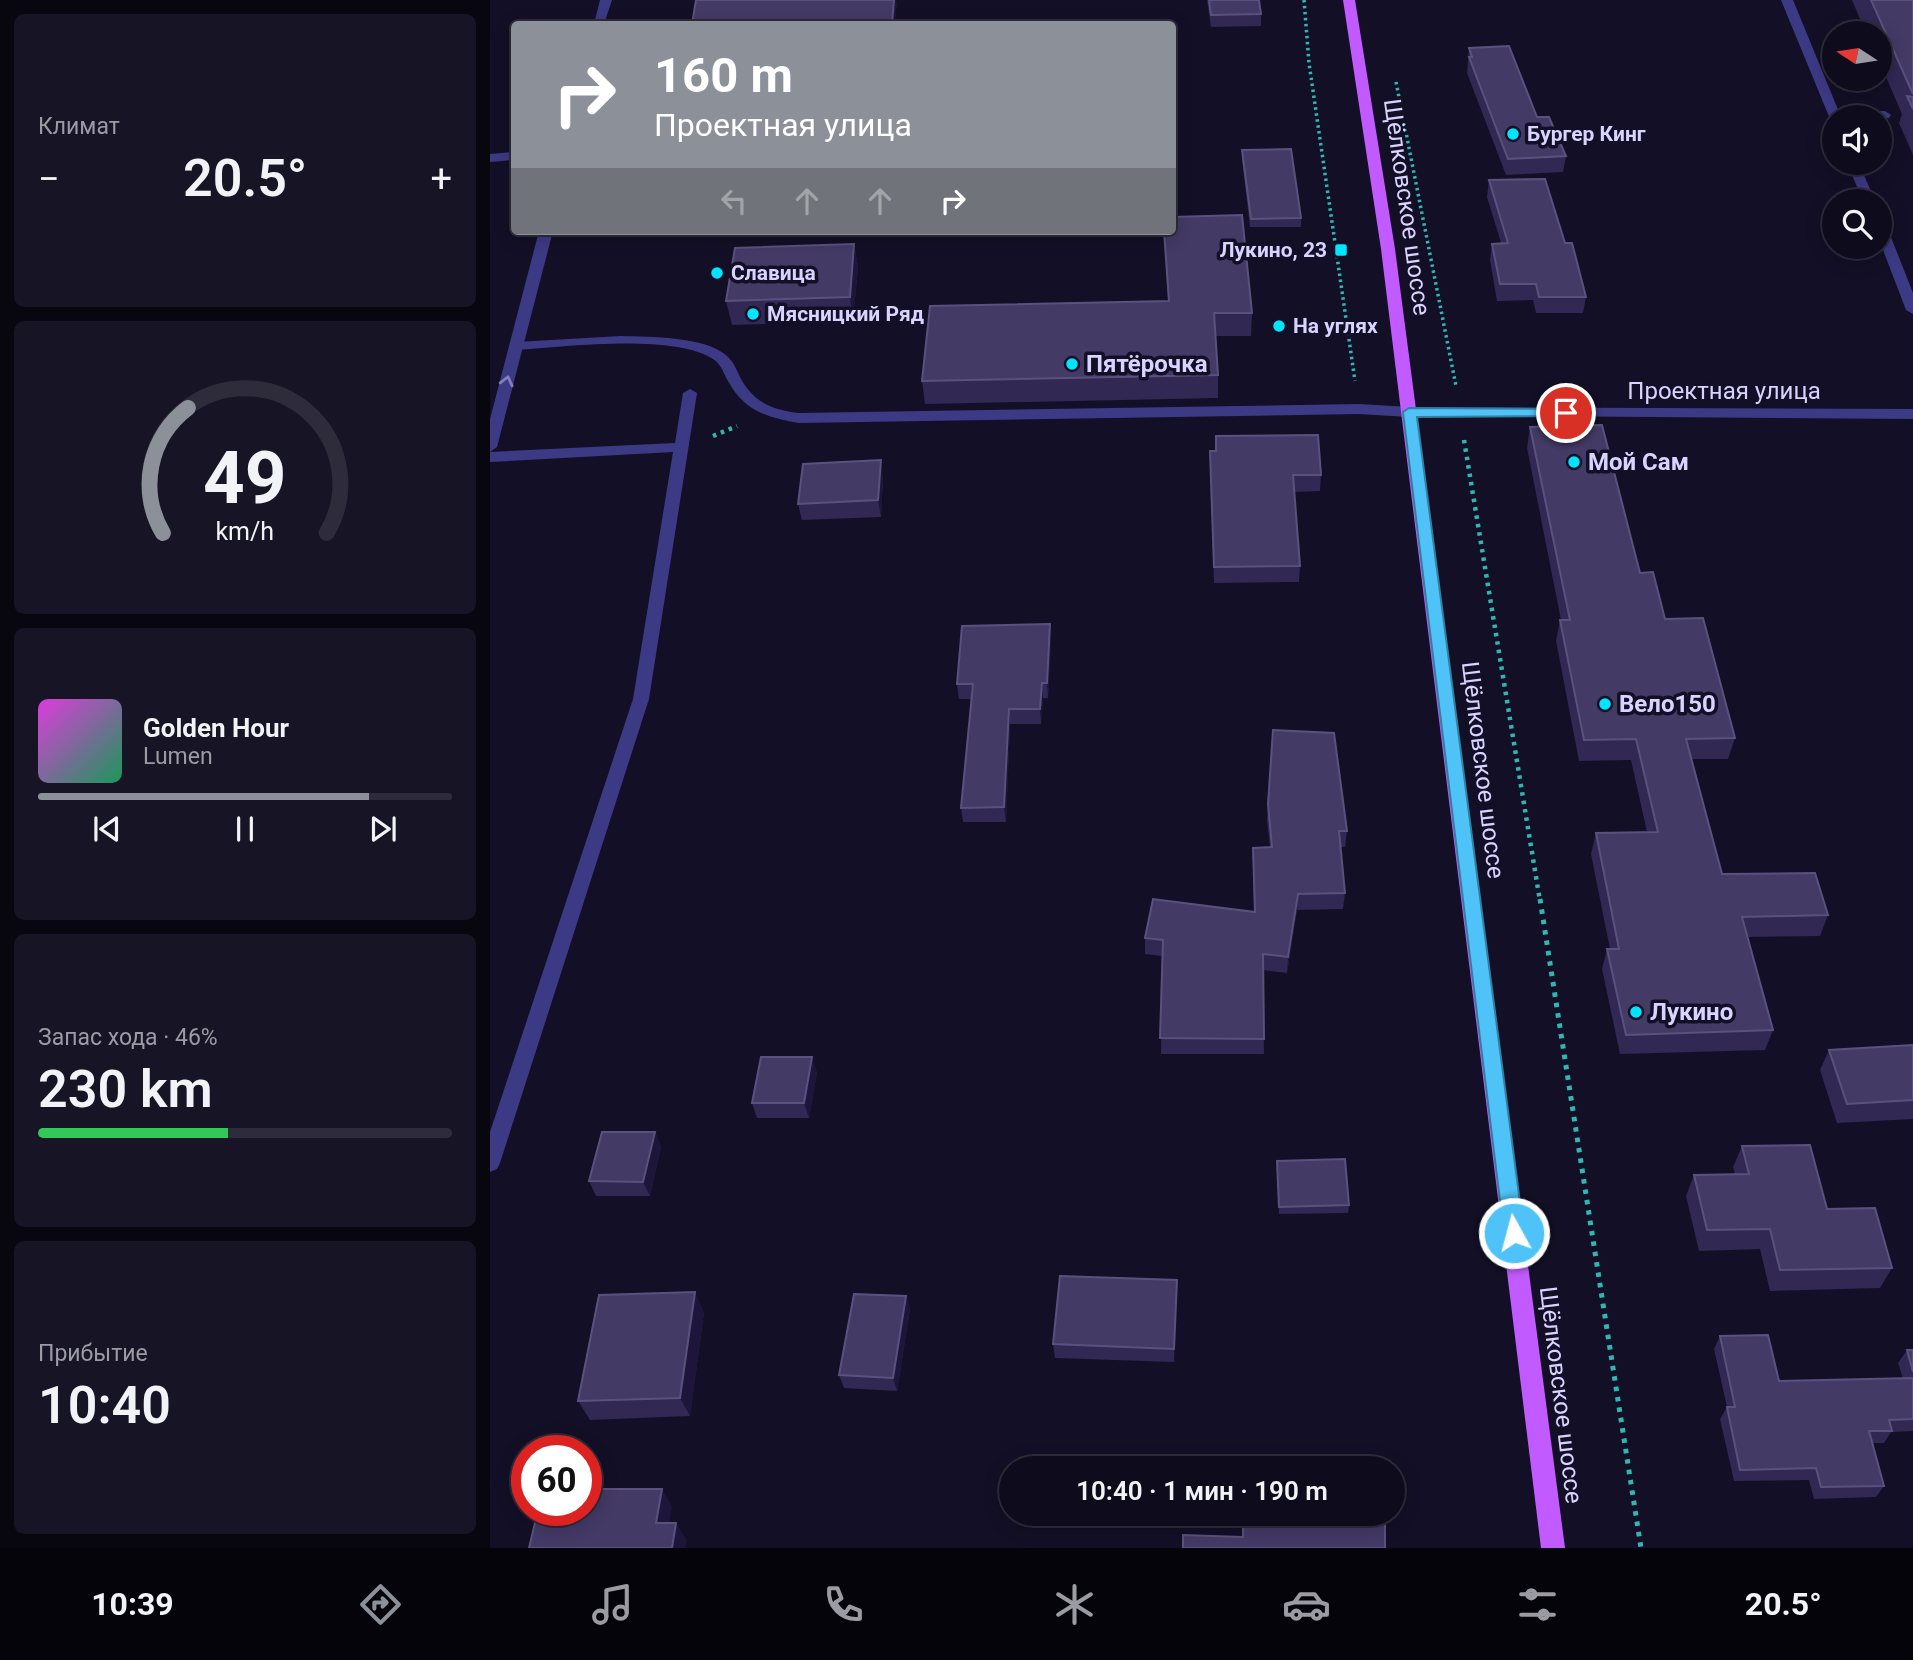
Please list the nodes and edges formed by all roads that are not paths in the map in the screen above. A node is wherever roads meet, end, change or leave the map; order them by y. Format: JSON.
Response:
{"nodes":[{"id":1,"x":606,"y":0,"type":"edge"},
{"id":2,"x":1349,"y":0,"type":"edge"},
{"id":3,"x":1787,"y":0,"type":"edge"},
{"id":4,"x":600,"y":21,"type":"edge"},
{"id":5,"x":1830,"y":105,"type":"edge"},
{"id":6,"x":511,"y":156,"type":"edge"},
{"id":7,"x":490,"y":158,"type":"edge"},
{"id":8,"x":545,"y":235,"type":"edge"},
{"id":9,"x":1892,"y":257,"type":"edge"},
{"id":10,"x":1913,"y":310,"type":"edge"},
{"id":11,"x":516,"y":346,"type":"junction"},
{"id":12,"x":690,"y":393,"type":"dead end"},
{"id":13,"x":1409,"y":412,"type":"junction"},
{"id":14,"x":1913,"y":414,"type":"edge"},
{"id":15,"x":490,"y":447,"type":"edge"},
{"id":16,"x":683,"y":447,"type":"junction"},
{"id":17,"x":490,"y":457,"type":"edge"},
{"id":18,"x":490,"y":1163,"type":"edge"},
{"id":19,"x":1553,"y":1548,"type":"edge"}],
"edges":[{"from":1,"to":4,"type":"street"},
{"from":2,"to":13,"type":"main road","name":"Щёлковское шоссе"},
{"from":3,"to":5,"type":"street"},
{"from":6,"to":7,"type":"street"},
{"from":8,"to":11,"type":"street"},
{"from":9,"to":10,"type":"street"},
{"from":11,"to":13,"type":"street","name":"Проектная улица"},
{"from":15,"to":11,"type":"street","one_way":true},
{"from":12,"to":16,"type":"street"},
{"from":13,"to":14,"type":"street","name":"Проектная улица"},
{"from":13,"to":19,"type":"main road","name":"Щёлковское шоссе"},
{"from":16,"to":17,"type":"street"},
{"from":16,"to":18,"type":"street"}]}
